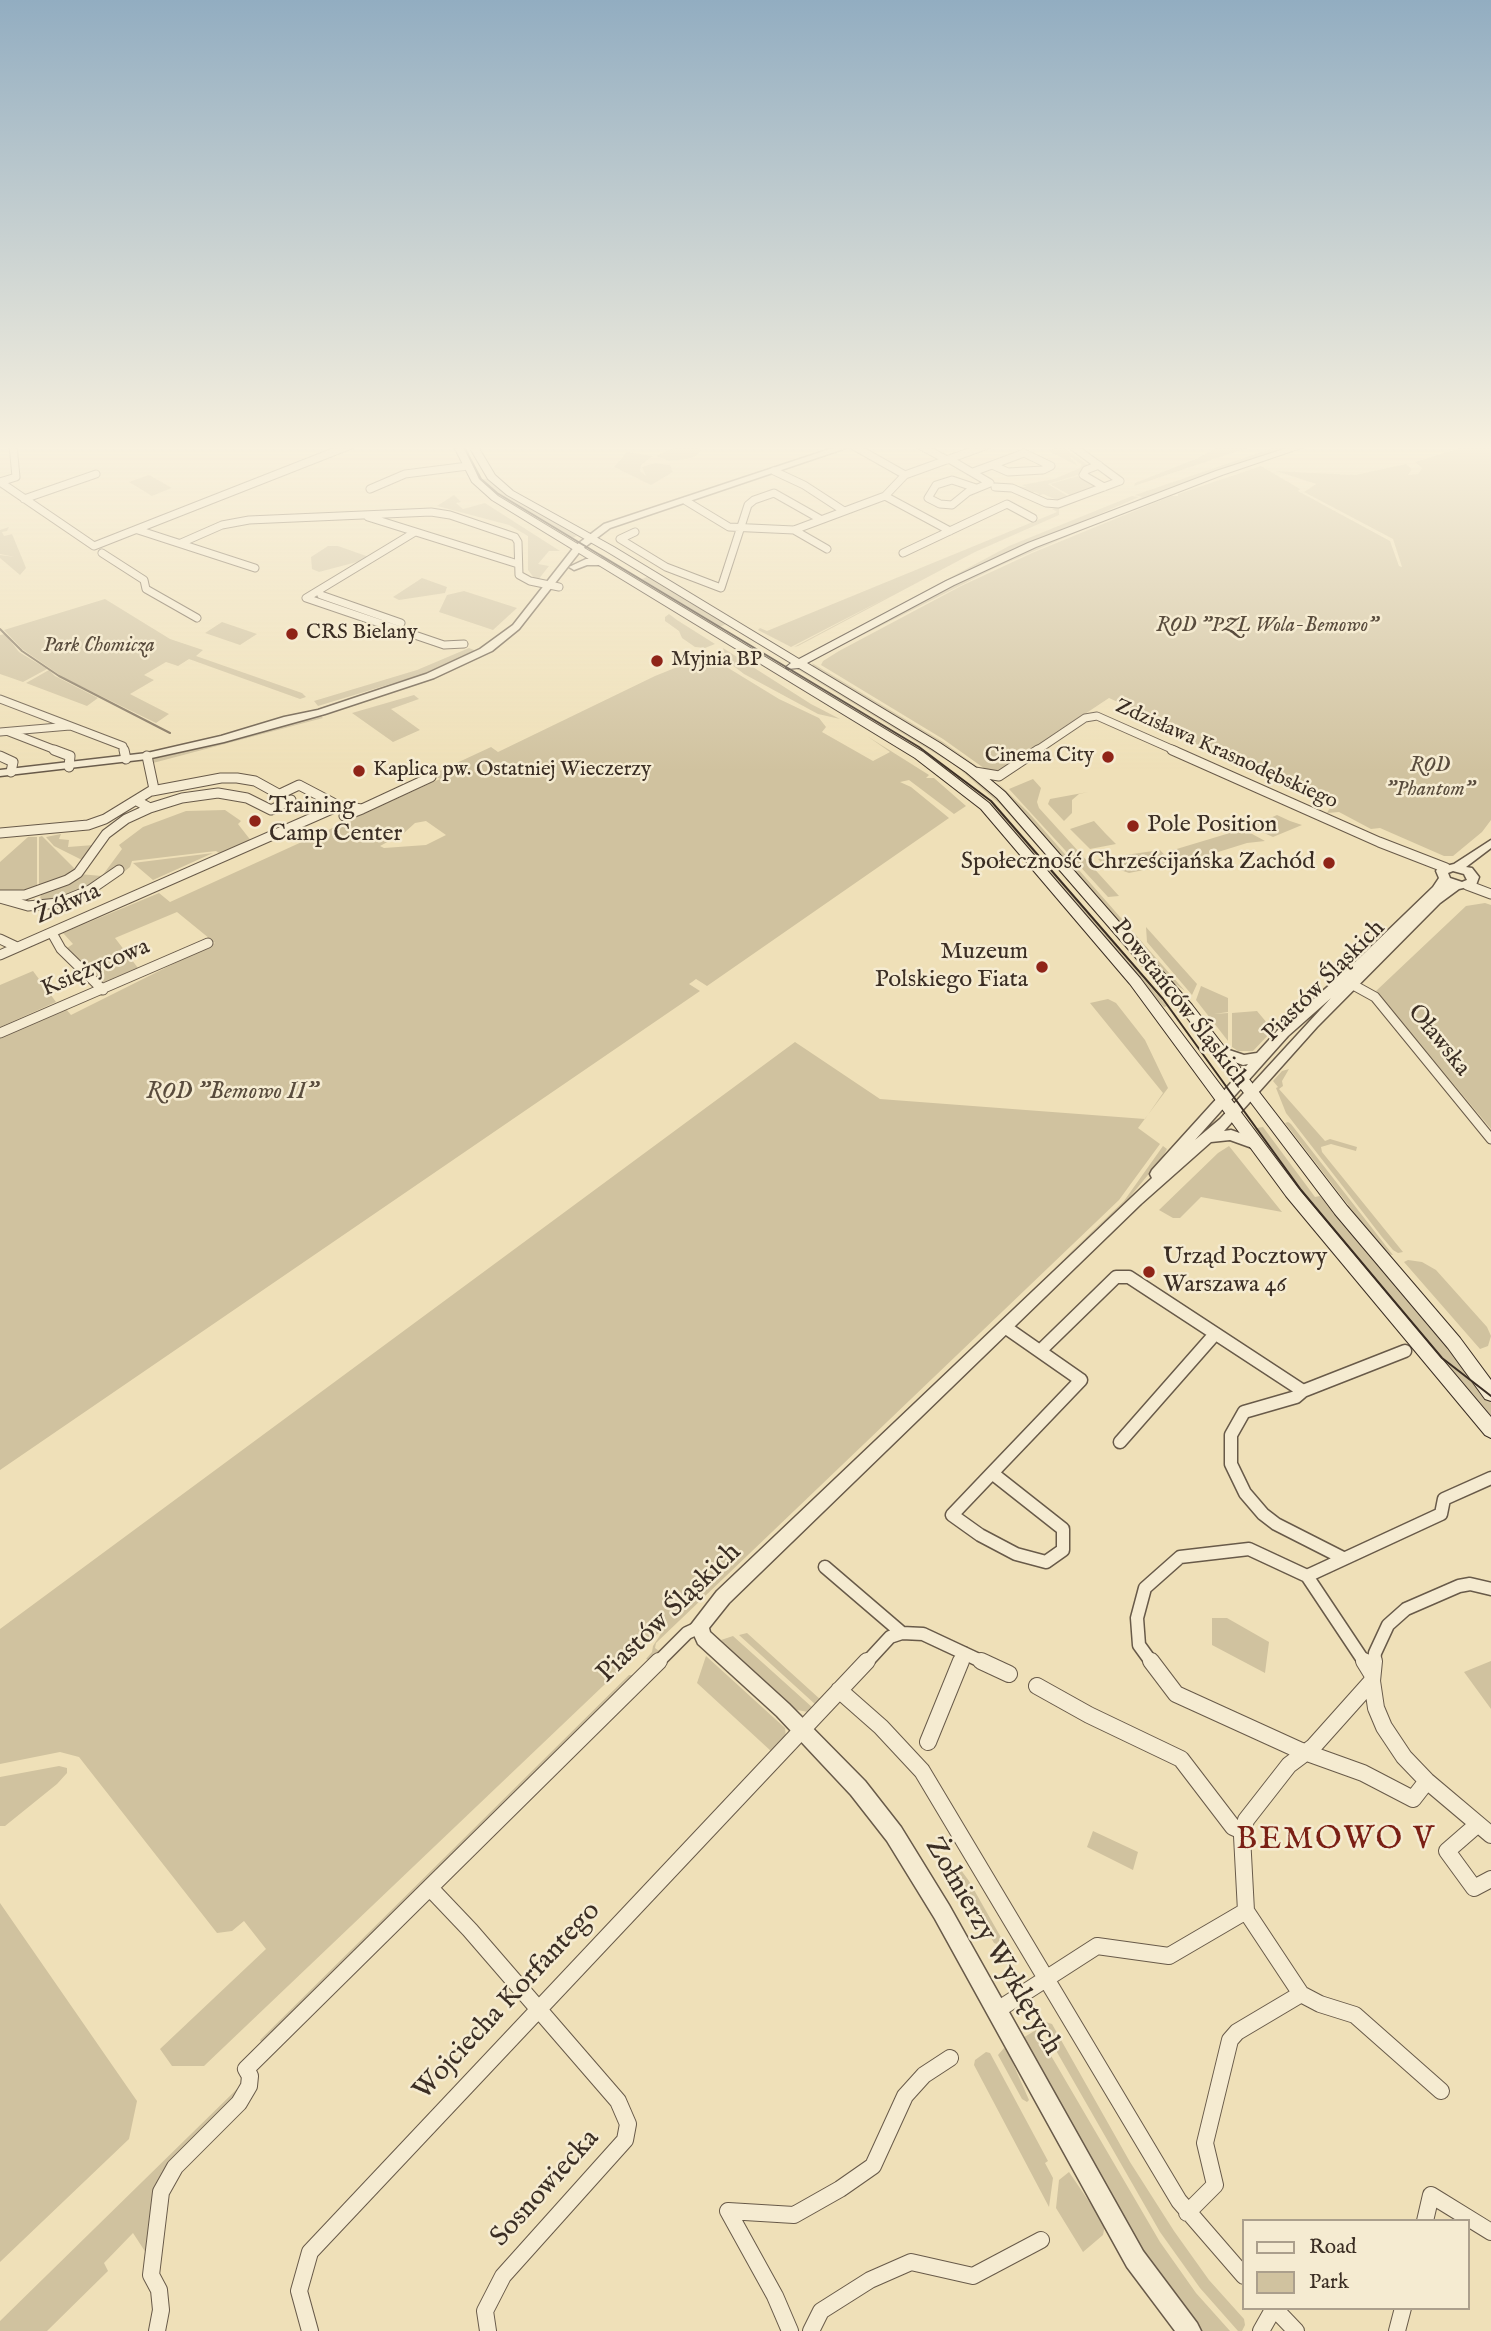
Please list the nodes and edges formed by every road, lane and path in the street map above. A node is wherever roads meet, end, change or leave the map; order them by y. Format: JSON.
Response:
{"nodes":[{"id":1,"x":103,"y":554,"type":"edge"},
{"id":2,"x":213,"y":554,"type":"edge"},
{"id":3,"x":379,"y":554,"type":"edge"},
{"id":4,"x":485,"y":554,"type":"edge"},
{"id":5,"x":518,"y":554,"type":"edge"},
{"id":6,"x":579,"y":554,"type":"edge"},
{"id":7,"x":580,"y":554,"type":"edge"},
{"id":8,"x":588,"y":554,"type":"edge"},
{"id":9,"x":615,"y":554,"type":"edge"},
{"id":10,"x":644,"y":554,"type":"edge"},
{"id":11,"x":732,"y":554,"type":"edge"},
{"id":12,"x":988,"y":554,"type":"edge"},
{"id":13,"x":1013,"y":554,"type":"edge"},
{"id":14,"x":602,"y":562,"type":"junction"},
{"id":15,"x":518,"y":564,"type":"junction"},
{"id":16,"x":573,"y":567,"type":"junction"},
{"id":17,"x":256,"y":568,"type":"dead end"},
{"id":18,"x":555,"y":586,"type":"junction"},
{"id":19,"x":321,"y":595,"type":"dead end"},
{"id":20,"x":197,"y":618,"type":"dead end"},
{"id":21,"x":464,"y":645,"type":"junction"},
{"id":22,"x":484,"y":652,"type":"junction"},
{"id":23,"x":794,"y":662,"type":"junction"},
{"id":24,"x":777,"y":671,"type":"junction"},
{"id":25,"x":0,"y":700,"type":"edge"},
{"id":26,"x":70,"y":726,"type":"junction"},
{"id":27,"x":47,"y":730,"type":"junction"},
{"id":28,"x":4,"y":732,"type":"edge"},
{"id":29,"x":30,"y":740,"type":"junction"},
{"id":30,"x":0,"y":756,"type":"edge"},
{"id":31,"x":147,"y":756,"type":"junction"},
{"id":32,"x":126,"y":760,"type":"junction"},
{"id":33,"x":69,"y":767,"type":"junction"},
{"id":34,"x":970,"y":769,"type":"junction"},
{"id":35,"x":6,"y":773,"type":"edge"},
{"id":36,"x":999,"y":776,"type":"junction"},
{"id":37,"x":431,"y":777,"type":"dead end"},
{"id":38,"x":189,"y":784,"type":"junction"},
{"id":39,"x":152,"y":790,"type":"junction"},
{"id":40,"x":280,"y":794,"type":"junction"},
{"id":41,"x":1000,"y":795,"type":"junction"},
{"id":42,"x":194,"y":796,"type":"junction"},
{"id":43,"x":138,"y":801,"type":"junction"},
{"id":44,"x":339,"y":806,"type":"junction"},
{"id":45,"x":150,"y":808,"type":"junction"},
{"id":46,"x":362,"y":808,"type":"junction"},
{"id":47,"x":344,"y":816,"type":"dead end"},
{"id":48,"x":0,"y":833,"type":"edge"},
{"id":49,"x":1487,"y":847,"type":"edge"},
{"id":50,"x":119,"y":870,"type":"dead end"},
{"id":51,"x":78,"y":873,"type":"junction"},
{"id":52,"x":1457,"y":876,"type":"junction"},
{"id":53,"x":96,"y":887,"type":"junction"},
{"id":54,"x":1491,"y":892,"type":"edge"},
{"id":55,"x":0,"y":896,"type":"edge"},
{"id":56,"x":52,"y":933,"type":"junction"},
{"id":57,"x":0,"y":939,"type":"edge"},
{"id":58,"x":208,"y":943,"type":"dead end"},
{"id":59,"x":18,"y":947,"type":"junction"},
{"id":60,"x":0,"y":955,"type":"edge"},
{"id":61,"x":1349,"y":982,"type":"junction"},
{"id":62,"x":103,"y":990,"type":"junction"},
{"id":63,"x":0,"y":1033,"type":"edge"},
{"id":64,"x":1220,"y":1052,"type":"junction"},
{"id":65,"x":1262,"y":1057,"type":"junction"},
{"id":66,"x":1247,"y":1086,"type":"junction"},
{"id":67,"x":1222,"y":1099,"type":"junction"},
{"id":68,"x":1233,"y":1114,"type":"junction"},
{"id":69,"x":1209,"y":1137,"type":"junction"},
{"id":70,"x":1491,"y":1139,"type":"edge"},
{"id":71,"x":1255,"y":1144,"type":"junction"},
{"id":72,"x":1136,"y":1200,"type":"junction"},
{"id":73,"x":1005,"y":1327,"type":"junction"},
{"id":74,"x":1215,"y":1334,"type":"junction"},
{"id":75,"x":1405,"y":1351,"type":"dead end"},
{"id":76,"x":1040,"y":1352,"type":"junction"},
{"id":77,"x":1300,"y":1394,"type":"junction"},
{"id":78,"x":1491,"y":1394,"type":"edge"},
{"id":79,"x":1491,"y":1430,"type":"edge"},
{"id":80,"x":1120,"y":1442,"type":"dead end"},
{"id":81,"x":992,"y":1473,"type":"junction"},
{"id":82,"x":1491,"y":1478,"type":"edge"},
{"id":83,"x":1343,"y":1558,"type":"junction"},
{"id":84,"x":825,"y":1567,"type":"dead end"},
{"id":85,"x":1307,"y":1576,"type":"junction"},
{"id":86,"x":1491,"y":1588,"type":"edge"},
{"id":87,"x":698,"y":1628,"type":"junction"},
{"id":88,"x":902,"y":1633,"type":"junction"},
{"id":89,"x":964,"y":1653,"type":"junction"},
{"id":90,"x":1009,"y":1674,"type":"dead end"},
{"id":91,"x":1372,"y":1677,"type":"junction"},
{"id":92,"x":1037,"y":1686,"type":"dead end"},
{"id":93,"x":839,"y":1690,"type":"junction"},
{"id":94,"x":802,"y":1730,"type":"junction"},
{"id":95,"x":928,"y":1742,"type":"dead end"},
{"id":96,"x":1306,"y":1752,"type":"junction"},
{"id":97,"x":1427,"y":1781,"type":"junction"},
{"id":98,"x":1478,"y":1824,"type":"junction"},
{"id":99,"x":1242,"y":1831,"type":"junction"},
{"id":100,"x":1491,"y":1835,"type":"edge"},
{"id":101,"x":1491,"y":1879,"type":"edge"},
{"id":102,"x":431,"y":1889,"type":"junction"},
{"id":103,"x":1246,"y":1910,"type":"junction"},
{"id":104,"x":1048,"y":1978,"type":"junction"},
{"id":105,"x":1301,"y":1994,"type":"junction"},
{"id":106,"x":538,"y":2009,"type":"junction"},
{"id":107,"x":996,"y":2011,"type":"junction"},
{"id":108,"x":950,"y":2058,"type":"dead end"},
{"id":109,"x":1441,"y":2091,"type":"dead end"},
{"id":110,"x":1187,"y":2214,"type":"junction"},
{"id":111,"x":1425,"y":2219,"type":"edge"},
{"id":112,"x":1470,"y":2219,"type":"edge"},
{"id":113,"x":1470,"y":2219,"type":"edge"},
{"id":114,"x":1491,"y":2232,"type":"edge"},
{"id":115,"x":1041,"y":2240,"type":"dead end"},
{"id":116,"x":1242,"y":2274,"type":"edge"},
{"id":117,"x":1273,"y":2310,"type":"edge"},
{"id":118,"x":1276,"y":2310,"type":"edge"},
{"id":119,"x":1402,"y":2310,"type":"edge"},
{"id":120,"x":157,"y":2331,"type":"edge"},
{"id":121,"x":310,"y":2331,"type":"edge"},
{"id":122,"x":488,"y":2331,"type":"edge"},
{"id":123,"x":790,"y":2331,"type":"edge"},
{"id":124,"x":811,"y":2331,"type":"edge"},
{"id":125,"x":1189,"y":2331,"type":"edge"},
{"id":126,"x":1261,"y":2331,"type":"edge"},
{"id":127,"x":1296,"y":2331,"type":"edge"},
{"id":128,"x":1397,"y":2331,"type":"edge"}],
"edges":[{"from":1,"to":20,"type":"street"},
{"from":2,"to":17,"type":"street"},
{"from":3,"to":21,"type":"street"},
{"from":4,"to":15,"type":"street"},
{"from":5,"to":15,"type":"street"},
{"from":6,"to":18,"type":"street"},
{"from":7,"to":16,"type":"street"},
{"from":8,"to":14,"type":"main road","name":"Powstańców Śląskich"},
{"from":9,"to":23,"type":"main road","name":"Powstańców Śląskich"},
{"from":10,"to":11,"type":"street"},
{"from":12,"to":23,"type":"main road"},
{"from":13,"to":23,"type":"main road"},
{"from":14,"to":16,"type":"street"},
{"from":14,"to":24,"type":"main road","name":"Powstańców Śląskich"},
{"from":15,"to":18,"type":"street"},
{"from":16,"to":18,"type":"street"},
{"from":18,"to":22,"type":"street"},
{"from":19,"to":21,"type":"street"},
{"from":21,"to":22,"type":"street"},
{"from":22,"to":31,"type":"street"},
{"from":23,"to":24,"type":"main road"},
{"from":23,"to":34,"type":"main road","name":"Powstańców Śląskich"},
{"from":24,"to":67,"type":"main road","name":"Powstańców Śląskich"},
{"from":25,"to":26,"type":"street"},
{"from":26,"to":27,"type":"street"},
{"from":26,"to":32,"type":"street"},
{"from":27,"to":28,"type":"street"},
{"from":27,"to":29,"type":"street"},
{"from":28,"to":29,"type":"street"},
{"from":29,"to":33,"type":"street"},
{"from":30,"to":35,"type":"street"},
{"from":31,"to":32,"type":"street"},
{"from":31,"to":39,"type":"street"},
{"from":32,"to":33,"type":"street"},
{"from":33,"to":35,"type":"street"},
{"from":34,"to":36,"type":"street"},
{"from":34,"to":41,"type":"main road","name":"Powstańców Śląskich"},
{"from":36,"to":41,"type":"street"},
{"from":36,"to":52,"type":"street","name":"Zdzisława Krasnodębskiego"},
{"from":37,"to":46,"type":"street"},
{"from":38,"to":39,"type":"street"},
{"from":38,"to":40,"type":"street"},
{"from":38,"to":42,"type":"street"},
{"from":39,"to":43,"type":"street"},
{"from":40,"to":42,"type":"street"},
{"from":40,"to":44,"type":"street"},
{"from":41,"to":64,"type":"main road","name":"Powstańców Śląskich"},
{"from":42,"to":45,"type":"street"},
{"from":43,"to":45,"type":"street"},
{"from":43,"to":48,"type":"street"},
{"from":44,"to":46,"type":"street"},
{"from":44,"to":56,"type":"street","name":"Żółwia"},
{"from":45,"to":51,"type":"street"},
{"from":46,"to":47,"type":"street"},
{"from":49,"to":52,"type":"street","name":"Piastów Śląskich"},
{"from":50,"to":53,"type":"street"},
{"from":51,"to":53,"type":"street"},
{"from":51,"to":55,"type":"street"},
{"from":52,"to":54,"type":"street","name":"Zdzisława Krasnodębskiego"},
{"from":52,"to":61,"type":"street","name":"Piastów Śląskich"},
{"from":53,"to":55,"type":"street"},
{"from":56,"to":59,"type":"street","name":"Żółwia"},
{"from":56,"to":62,"type":"street"},
{"from":57,"to":59,"type":"street"},
{"from":58,"to":62,"type":"street","name":"Księżycowa"},
{"from":59,"to":60,"type":"street","name":"Żółwia"},
{"from":61,"to":65,"type":"street","name":"Piastów Śląskich"},
{"from":61,"to":66,"type":"street","name":"Piastów Śląskich"},
{"from":61,"to":70,"type":"street","name":"Oławska"},
{"from":62,"to":63,"type":"street","name":"Księżycowa"},
{"from":64,"to":65,"type":"street"},
{"from":64,"to":66,"type":"main road","name":"Powstańców Śląskich"},
{"from":65,"to":66,"type":"street","name":"Piastów Śląskich"},
{"from":66,"to":67,"type":"street","name":"Piastów Śląskich"},
{"from":66,"to":68,"type":"street","name":"Piastów Śląskich"},
{"from":66,"to":78,"type":"main road","name":"Powstańców Śląskich"},
{"from":67,"to":68,"type":"main road","name":"Powstańców Śląskich"},
{"from":67,"to":72,"type":"street","name":"Piastów Śląskich"},
{"from":68,"to":69,"type":"street","name":"Piastów Śląskich"},
{"from":68,"to":71,"type":"main road","name":"Powstańców Śląskich"},
{"from":69,"to":71,"type":"street"},
{"from":69,"to":72,"type":"street","name":"Piastów Śląskich"},
{"from":71,"to":79,"type":"main road","name":"Powstańców Śląskich"},
{"from":72,"to":73,"type":"street","name":"Piastów Śląskich"},
{"from":73,"to":76,"type":"street"},
{"from":73,"to":87,"type":"street","name":"Piastów Śląskich"},
{"from":74,"to":76,"type":"street"},
{"from":74,"to":77,"type":"street"},
{"from":74,"to":80,"type":"street"},
{"from":75,"to":77,"type":"street"},
{"from":76,"to":81,"type":"street"},
{"from":77,"to":83,"type":"street"},
{"from":81,"to":81,"type":"street"},
{"from":82,"to":83,"type":"street"},
{"from":83,"to":85,"type":"street"},
{"from":84,"to":88,"type":"street"},
{"from":85,"to":91,"type":"street"},
{"from":85,"to":96,"type":"street"},
{"from":86,"to":91,"type":"street"},
{"from":87,"to":94,"type":"street","name":"Żołnierzy Wyklętych"},
{"from":87,"to":102,"type":"street","name":"Piastów Śląskich"},
{"from":88,"to":89,"type":"street"},
{"from":88,"to":93,"type":"street","name":"Wojciecha Korfantego"},
{"from":89,"to":90,"type":"street"},
{"from":89,"to":95,"type":"street"},
{"from":91,"to":96,"type":"street"},
{"from":91,"to":97,"type":"street"},
{"from":92,"to":99,"type":"street"},
{"from":93,"to":94,"type":"street","name":"Wojciecha Korfantego"},
{"from":93,"to":104,"type":"street"},
{"from":94,"to":106,"type":"street","name":"Wojciecha Korfantego"},
{"from":94,"to":107,"type":"street","name":"Żołnierzy Wyklętych"},
{"from":96,"to":97,"type":"street"},
{"from":96,"to":99,"type":"street"},
{"from":97,"to":98,"type":"street"},
{"from":98,"to":100,"type":"street"},
{"from":98,"to":101,"type":"street"},
{"from":99,"to":103,"type":"street"},
{"from":102,"to":106,"type":"street","name":"Sosnowiecka"},
{"from":102,"to":120,"type":"street","name":"Piastów Śląskich"},
{"from":103,"to":104,"type":"street"},
{"from":103,"to":105,"type":"street"},
{"from":104,"to":107,"type":"street"},
{"from":104,"to":110,"type":"street"},
{"from":105,"to":109,"type":"street"},
{"from":105,"to":110,"type":"street"},
{"from":106,"to":121,"type":"street","name":"Wojciecha Korfantego"},
{"from":106,"to":122,"type":"street","name":"Sosnowiecka"},
{"from":107,"to":125,"type":"street","name":"Żołnierzy Wyklętych"},
{"from":108,"to":123,"type":"street"},
{"from":110,"to":116,"type":"street"},
{"from":111,"to":113,"type":"street"},
{"from":112,"to":114,"type":"street"},
{"from":115,"to":124,"type":"street"},
{"from":117,"to":126,"type":"street"},
{"from":118,"to":127,"type":"street"},
{"from":119,"to":128,"type":"street"}]}
